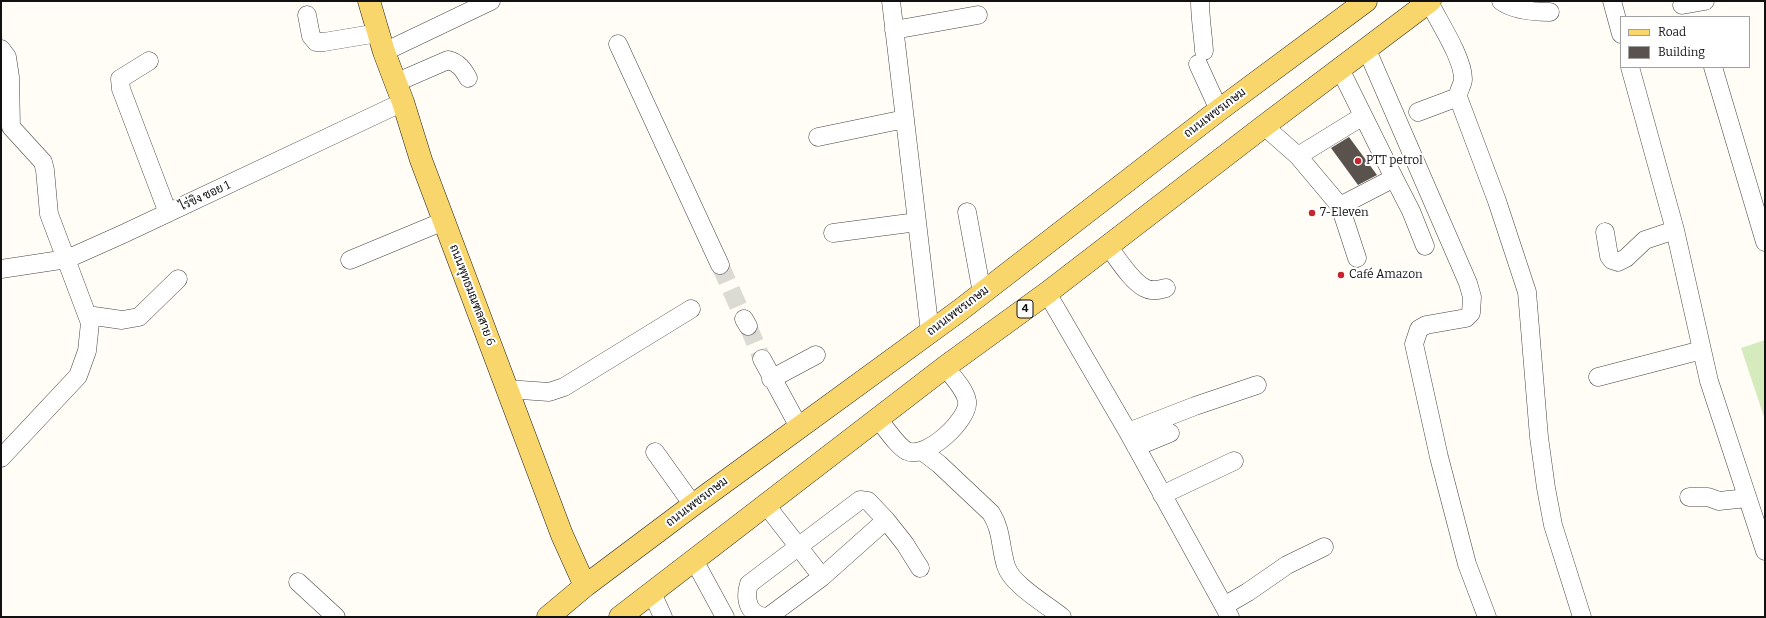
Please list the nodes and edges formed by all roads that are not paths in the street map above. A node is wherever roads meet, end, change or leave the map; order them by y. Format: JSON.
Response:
{"nodes":[{"id":1,"x":369,"y":1,"type":"edge"},
{"id":2,"x":491,"y":1,"type":"edge"},
{"id":3,"x":891,"y":1,"type":"edge"},
{"id":4,"x":1366,"y":1,"type":"edge"},
{"id":5,"x":1500,"y":1,"type":"edge"},
{"id":6,"x":1612,"y":1,"type":"edge"},
{"id":7,"x":1705,"y":1,"type":"edge"},
{"id":8,"x":1430,"y":2,"type":"edge"},
{"id":9,"x":1682,"y":5,"type":"dead end"},
{"id":10,"x":1200,"y":8,"type":"edge"},
{"id":11,"x":1550,"y":12,"type":"dead end"},
{"id":12,"x":307,"y":15,"type":"dead end"},
{"id":13,"x":978,"y":15,"type":"dead end"},
{"id":14,"x":894,"y":30,"type":"junction"},
{"id":15,"x":1620,"y":30,"type":"edge"},
{"id":16,"x":381,"y":42,"type":"junction"},
{"id":17,"x":618,"y":44,"type":"dead end"},
{"id":18,"x":1,"y":49,"type":"edge"},
{"id":19,"x":1367,"y":50,"type":"junction"},
{"id":20,"x":149,"y":61,"type":"dead end"},
{"id":21,"x":1630,"y":68,"type":"edge"},
{"id":22,"x":1713,"y":68,"type":"edge"},
{"id":23,"x":1340,"y":69,"type":"junction"},
{"id":24,"x":468,"y":78,"type":"dead end"},
{"id":25,"x":399,"y":93,"type":"junction"},
{"id":26,"x":1458,"y":97,"type":"junction"},
{"id":27,"x":1224,"y":106,"type":"junction"},
{"id":28,"x":1418,"y":112,"type":"dead end"},
{"id":29,"x":1363,"y":116,"type":"junction"},
{"id":30,"x":905,"y":118,"type":"junction"},
{"id":31,"x":1264,"y":126,"type":"junction"},
{"id":32,"x":6,"y":128,"type":"edge"},
{"id":33,"x":818,"y":137,"type":"dead end"},
{"id":34,"x":1298,"y":156,"type":"junction"},
{"id":35,"x":1394,"y":178,"type":"junction"},
{"id":36,"x":1340,"y":206,"type":"junction"},
{"id":37,"x":967,"y":212,"type":"dead end"},
{"id":38,"x":168,"y":213,"type":"junction"},
{"id":39,"x":444,"y":221,"type":"junction"},
{"id":40,"x":917,"y":222,"type":"junction"},
{"id":41,"x":1675,"y":230,"type":"junction"},
{"id":42,"x":1605,"y":232,"type":"dead end"},
{"id":43,"x":833,"y":233,"type":"dead end"},
{"id":44,"x":1765,"y":242,"type":"edge"},
{"id":45,"x":1108,"y":246,"type":"junction"},
{"id":46,"x":1425,"y":246,"type":"dead end"},
{"id":47,"x":1357,"y":258,"type":"dead end"},
{"id":48,"x":67,"y":259,"type":"junction"},
{"id":49,"x":350,"y":260,"type":"dead end"},
{"id":50,"x":720,"y":265,"type":"tunnel mouth"},
{"id":51,"x":1,"y":269,"type":"edge"},
{"id":52,"x":178,"y":279,"type":"dead end"},
{"id":53,"x":1166,"y":288,"type":"dead end"},
{"id":54,"x":1047,"y":293,"type":"junction"},
{"id":55,"x":982,"y":294,"type":"junction"},
{"id":56,"x":691,"y":309,"type":"dead end"},
{"id":57,"x":87,"y":315,"type":"junction"},
{"id":58,"x":930,"y":332,"type":"junction"},
{"id":59,"x":1702,"y":350,"type":"junction"},
{"id":60,"x":816,"y":355,"type":"dead end"},
{"id":61,"x":762,"y":359,"type":"tunnel mouth"},
{"id":62,"x":945,"y":367,"type":"junction"},
{"id":63,"x":1598,"y":377,"type":"dead end"},
{"id":64,"x":772,"y":379,"type":"junction"},
{"id":65,"x":1256,"y":385,"type":"dead end"},
{"id":66,"x":507,"y":389,"type":"junction"},
{"id":67,"x":878,"y":419,"type":"junction"},
{"id":68,"x":799,"y":427,"type":"junction"},
{"id":69,"x":1170,"y":433,"type":"dead end"},
{"id":70,"x":1132,"y":440,"type":"junction"},
{"id":71,"x":654,"y":452,"type":"dead end"},
{"id":72,"x":922,"y":452,"type":"junction"},
{"id":73,"x":1,"y":458,"type":"edge"},
{"id":74,"x":1234,"y":462,"type":"dead end"},
{"id":75,"x":1162,"y":495,"type":"junction"},
{"id":76,"x":1689,"y":497,"type":"dead end"},
{"id":77,"x":1747,"y":498,"type":"junction"},
{"id":78,"x":693,"y":505,"type":"junction"},
{"id":79,"x":766,"y":505,"type":"junction"},
{"id":80,"x":886,"y":520,"type":"junction"},
{"id":81,"x":1764,"y":542,"type":"edge"},
{"id":82,"x":797,"y":544,"type":"junction"},
{"id":83,"x":1324,"y":547,"type":"dead end"},
{"id":84,"x":694,"y":560,"type":"junction"},
{"id":85,"x":920,"y":568,"type":"dead end"},
{"id":86,"x":822,"y":577,"type":"junction"},
{"id":87,"x":298,"y":582,"type":"dead end"},
{"id":88,"x":584,"y":586,"type":"junction"},
{"id":89,"x":652,"y":593,"type":"junction"},
{"id":90,"x":1227,"y":611,"type":"edge"},
{"id":91,"x":629,"y":614,"type":"edge"},
{"id":92,"x":336,"y":617,"type":"edge"},
{"id":93,"x":548,"y":617,"type":"edge"},
{"id":94,"x":662,"y":617,"type":"edge"},
{"id":95,"x":725,"y":617,"type":"edge"},
{"id":96,"x":1062,"y":617,"type":"edge"},
{"id":97,"x":1487,"y":617,"type":"edge"},
{"id":98,"x":1582,"y":617,"type":"edge"}],
"edges":[{"from":1,"to":16,"type":"main road","name":"ถนนพุทธมณฑลสาย 6"},
{"from":2,"to":16,"type":"street"},
{"from":3,"to":14,"type":"street"},
{"from":4,"to":27,"type":"main road","name":"ถนนเพชรเกษม"},
{"from":5,"to":11,"type":"street"},
{"from":6,"to":15,"type":"street"},
{"from":7,"to":9,"type":"street"},
{"from":8,"to":19,"type":"main road","number":"4"},
{"from":8,"to":26,"type":"street"},
{"from":10,"to":27,"type":"street"},
{"from":12,"to":16,"type":"street"},
{"from":13,"to":14,"type":"street"},
{"from":14,"to":30,"type":"street"},
{"from":16,"to":25,"type":"main road","name":"ถนนพุทธมณฑลสาย 6"},
{"from":17,"to":50,"type":"street"},
{"from":18,"to":32,"type":"street"},
{"from":19,"to":23,"type":"main road","number":"4"},
{"from":19,"to":97,"type":"street"},
{"from":20,"to":38,"type":"street"},
{"from":21,"to":41,"type":"street"},
{"from":22,"to":44,"type":"street"},
{"from":23,"to":29,"type":"street"},
{"from":23,"to":31,"type":"main road","number":"4"},
{"from":24,"to":25,"type":"street","name":"ไร่ขิง ซอย 1"},
{"from":25,"to":38,"type":"street","name":"ไร่ขิง ซอย 1"},
{"from":25,"to":39,"type":"main road","name":"ถนนพุทธมณฑลสาย 6"},
{"from":26,"to":28,"type":"street"},
{"from":26,"to":98,"type":"street"},
{"from":27,"to":55,"type":"main road","name":"ถนนเพชรเกษม"},
{"from":29,"to":34,"type":"street"},
{"from":29,"to":35,"type":"street"},
{"from":30,"to":33,"type":"street"},
{"from":30,"to":40,"type":"street"},
{"from":31,"to":34,"type":"street"},
{"from":31,"to":45,"type":"main road","number":"4"},
{"from":32,"to":48,"type":"street"},
{"from":34,"to":36,"type":"street"},
{"from":35,"to":36,"type":"street"},
{"from":35,"to":46,"type":"street"},
{"from":36,"to":47,"type":"street"},
{"from":37,"to":55,"type":"street"},
{"from":38,"to":48,"type":"street","name":"ไร่ขิง ซอย 1"},
{"from":39,"to":49,"type":"street"},
{"from":39,"to":66,"type":"main road","name":"ถนนพุทธมณฑลสาย 6"},
{"from":40,"to":43,"type":"street"},
{"from":40,"to":58,"type":"street"},
{"from":41,"to":42,"type":"street"},
{"from":41,"to":59,"type":"street"},
{"from":45,"to":53,"type":"street"},
{"from":45,"to":54,"type":"main road","number":"4"},
{"from":48,"to":51,"type":"street","name":"ไร่ขิง ซอย 1"},
{"from":48,"to":57,"type":"street"},
{"from":52,"to":57,"type":"street"},
{"from":54,"to":62,"type":"main road","number":"4"},
{"from":54,"to":70,"type":"street"},
{"from":55,"to":58,"type":"main road","name":"ถนนเพชรเกษม"},
{"from":56,"to":66,"type":"street"},
{"from":57,"to":73,"type":"street"},
{"from":58,"to":68,"type":"main road","name":"ถนนเพชรเกษม"},
{"from":59,"to":63,"type":"street"},
{"from":59,"to":77,"type":"street"},
{"from":60,"to":64,"type":"street"},
{"from":61,"to":64,"type":"street"},
{"from":62,"to":67,"type":"main road","number":"4"},
{"from":62,"to":72,"type":"street"},
{"from":64,"to":68,"type":"street"},
{"from":65,"to":70,"type":"street"},
{"from":66,"to":88,"type":"main road","name":"ถนนพุทธมณฑลสาย 6"},
{"from":67,"to":72,"type":"street"},
{"from":67,"to":79,"type":"main road","number":"4"},
{"from":68,"to":78,"type":"main road","name":"ถนนเพชรเกษม"},
{"from":69,"to":70,"type":"street"},
{"from":70,"to":75,"type":"street"},
{"from":71,"to":78,"type":"street"},
{"from":72,"to":96,"type":"street"},
{"from":74,"to":75,"type":"street"},
{"from":75,"to":90,"type":"street"},
{"from":76,"to":77,"type":"street"},
{"from":77,"to":81,"type":"street"},
{"from":78,"to":88,"type":"main road","name":"ถนนเพชรเกษม"},
{"from":79,"to":82,"type":"street"},
{"from":79,"to":84,"type":"main road","number":"4"},
{"from":80,"to":82,"type":"street"},
{"from":80,"to":85,"type":"street"},
{"from":80,"to":86,"type":"street"},
{"from":82,"to":86,"type":"street"},
{"from":82,"to":86,"type":"street"},
{"from":83,"to":90,"type":"street"},
{"from":84,"to":89,"type":"main road","number":"4"},
{"from":84,"to":95,"type":"street"},
{"from":87,"to":92,"type":"street"},
{"from":88,"to":93,"type":"main road","name":"ถนนเพชรเกษม"},
{"from":89,"to":91,"type":"main road","number":"4"},
{"from":89,"to":94,"type":"street"}]}
